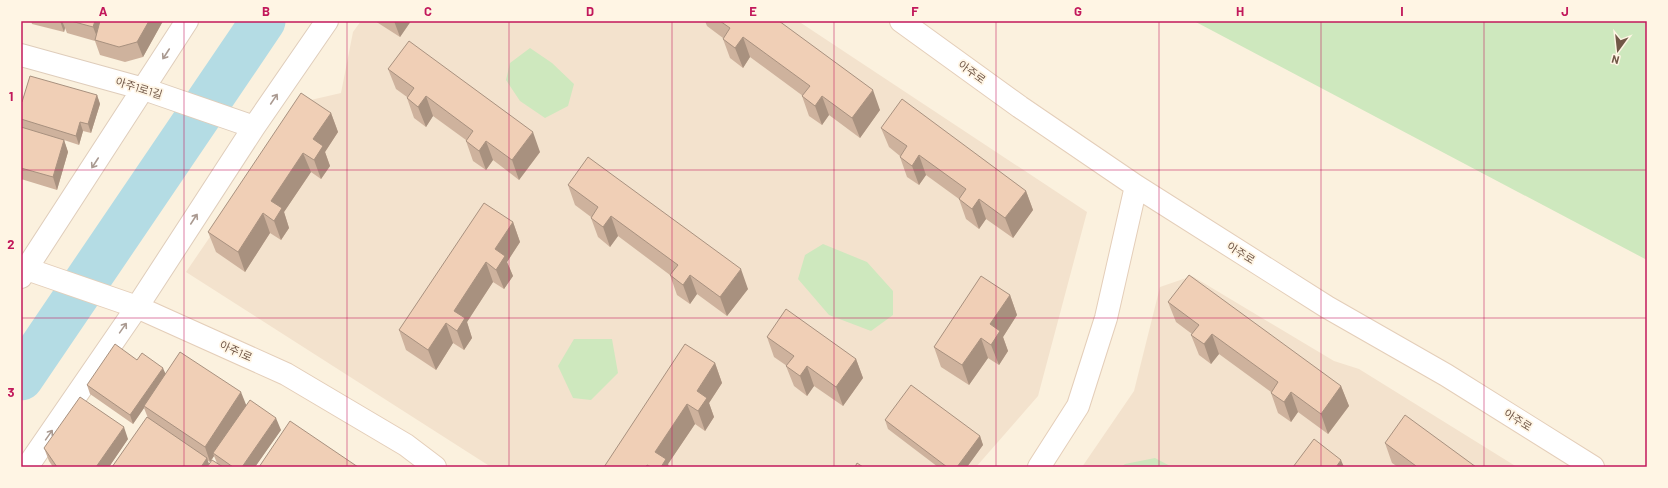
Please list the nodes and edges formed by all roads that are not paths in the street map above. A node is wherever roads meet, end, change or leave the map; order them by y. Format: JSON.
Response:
{"nodes":[{"id":1,"x":187,"y":21,"type":"edge"},
{"id":2,"x":327,"y":21,"type":"edge"},
{"id":3,"x":901,"y":21,"type":"edge"},
{"id":4,"x":21,"y":55,"type":"edge"},
{"id":5,"x":144,"y":89,"type":"junction"},
{"id":6,"x":254,"y":128,"type":"junction"},
{"id":7,"x":1136,"y":186,"type":"junction"},
{"id":8,"x":23,"y":271,"type":"edge"},
{"id":9,"x":137,"y":307,"type":"junction"},
{"id":10,"x":27,"y":467,"type":"edge"},
{"id":11,"x":435,"y":467,"type":"edge"},
{"id":12,"x":1039,"y":467,"type":"edge"},
{"id":13,"x":1593,"y":467,"type":"edge"}],
"edges":[{"from":1,"to":5,"type":"street","one_way":true},
{"from":6,"to":2,"type":"street","one_way":true},
{"from":3,"to":7,"type":"street","name":"아주로"},
{"from":4,"to":5,"type":"street","name":"아주1로1길"},
{"from":5,"to":6,"type":"street","name":"아주1로1길"},
{"from":5,"to":8,"type":"street","one_way":true},
{"from":9,"to":6,"type":"street","one_way":true},
{"from":7,"to":12,"type":"street"},
{"from":7,"to":13,"type":"street","name":"아주로"},
{"from":8,"to":9,"type":"street","name":"아주1로"},
{"from":10,"to":9,"type":"street","one_way":true},
{"from":9,"to":11,"type":"street","name":"아주1로"}]}
